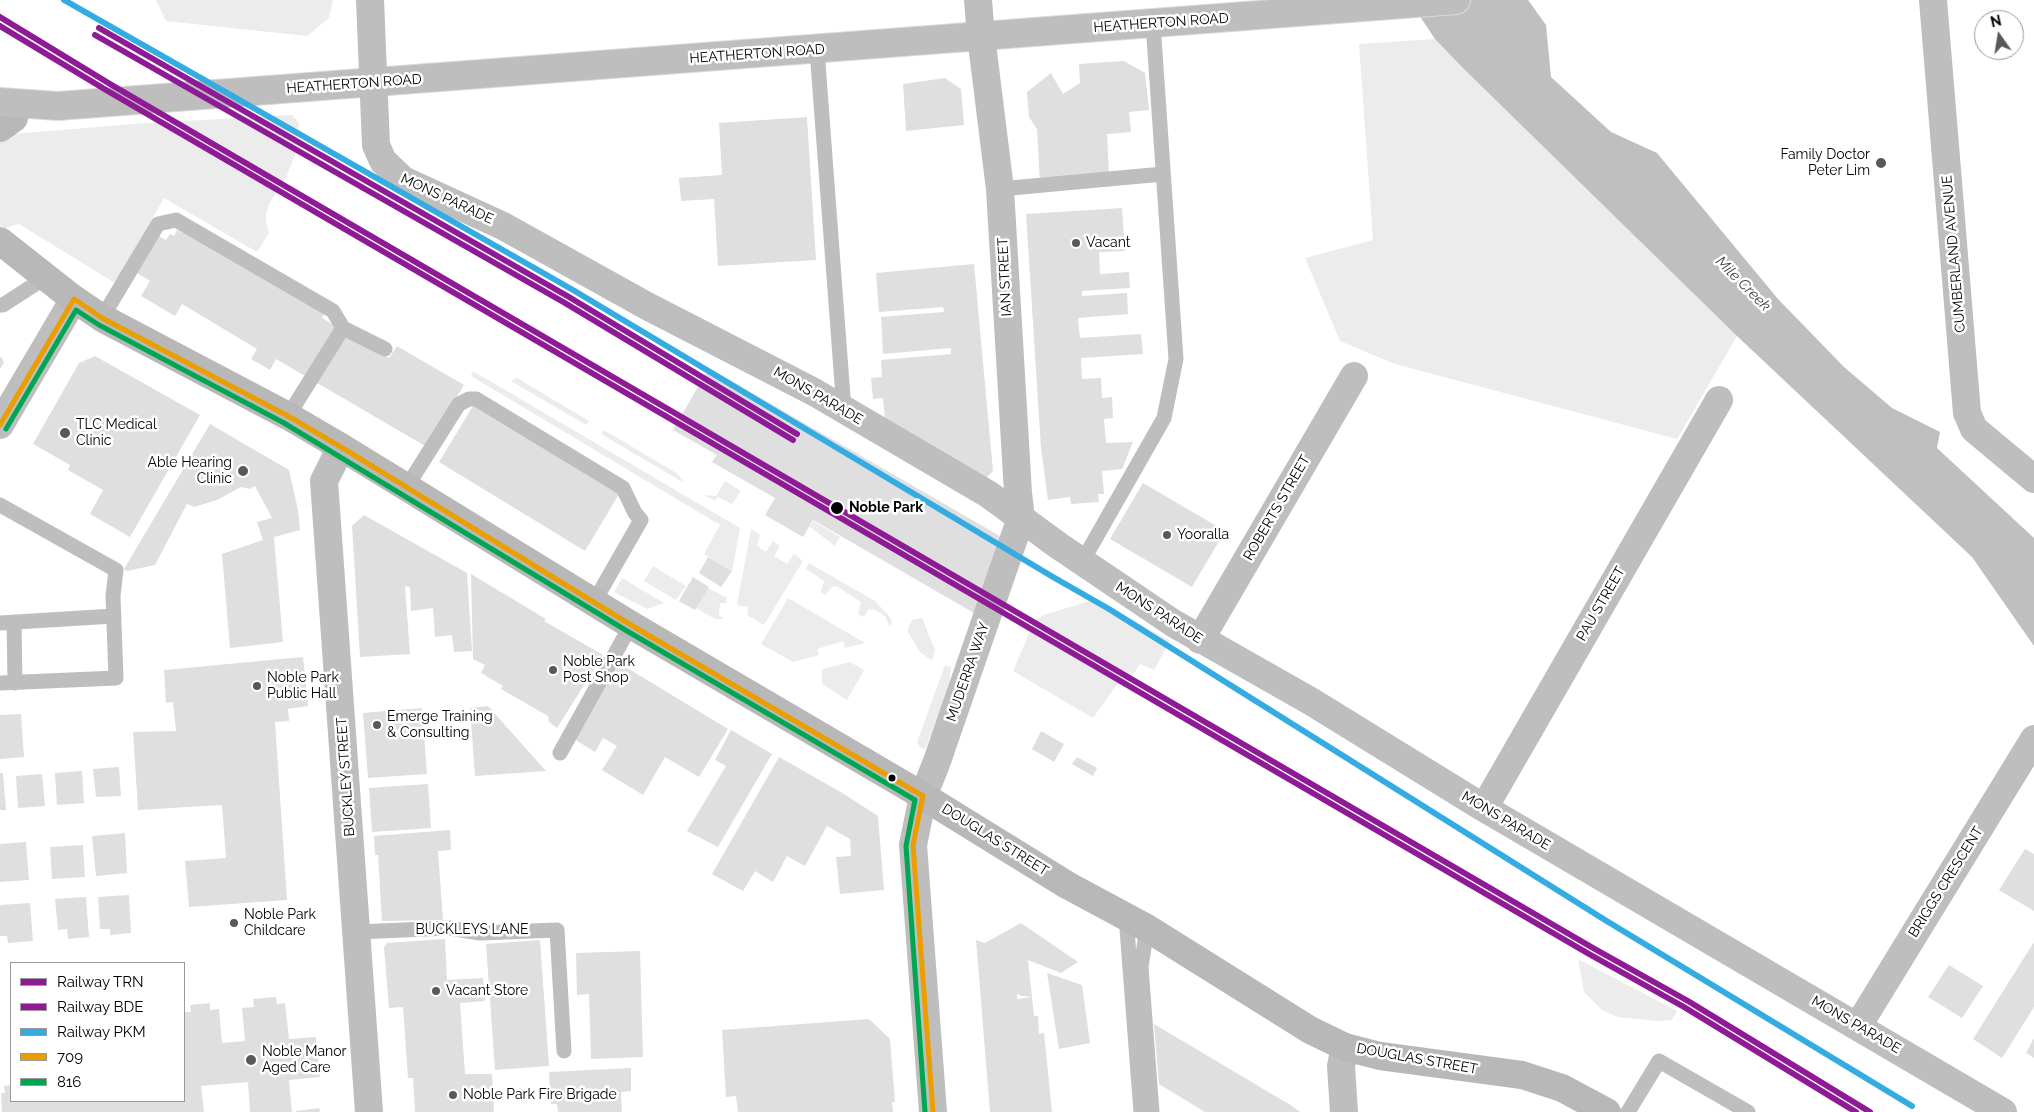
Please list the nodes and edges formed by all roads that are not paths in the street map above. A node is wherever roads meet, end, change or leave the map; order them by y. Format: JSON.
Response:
{"nodes":[{"id":1,"x":370,"y":0,"type":"edge"},
{"id":2,"x":978,"y":0,"type":"edge"},
{"id":3,"x":1456,"y":0,"type":"edge"},
{"id":4,"x":1933,"y":0,"type":"edge"},
{"id":5,"x":1152,"y":23,"type":"junction"},
{"id":6,"x":981,"y":36,"type":"junction"},
{"id":7,"x":817,"y":50,"type":"junction"},
{"id":8,"x":374,"y":83,"type":"junction"},
{"id":9,"x":3,"y":117,"type":"edge"},
{"id":10,"x":1163,"y":174,"type":"junction"},
{"id":11,"x":1000,"y":190,"type":"junction"},
{"id":12,"x":0,"y":241,"type":"edge"},
{"id":13,"x":0,"y":263,"type":"edge"},
{"id":14,"x":40,"y":281,"type":"junction"},
{"id":15,"x":74,"y":298,"type":"joint"},
{"id":16,"x":0,"y":305,"type":"edge"},
{"id":17,"x":102,"y":318,"type":"junction"},
{"id":18,"x":343,"y":328,"type":"junction"},
{"id":19,"x":385,"y":349,"type":"dead end"},
{"id":20,"x":1354,"y":376,"type":"dead end"},
{"id":21,"x":1719,"y":400,"type":"dead end"},
{"id":22,"x":844,"y":410,"type":"junction"},
{"id":23,"x":288,"y":416,"type":"junction"},
{"id":24,"x":0,"y":425,"type":"edge"},
{"id":25,"x":341,"y":447,"type":"junction"},
{"id":26,"x":2034,"y":479,"type":"edge"},
{"id":27,"x":406,"y":488,"type":"junction"},
{"id":28,"x":0,"y":505,"type":"edge"},
{"id":29,"x":1021,"y":518,"type":"junction"},
{"id":30,"x":1082,"y":562,"type":"junction"},
{"id":31,"x":594,"y":602,"type":"junction"},
{"id":32,"x":114,"y":616,"type":"junction"},
{"id":33,"x":7,"y":623,"type":"edge"},
{"id":34,"x":631,"y":625,"type":"junction"},
{"id":35,"x":1200,"y":640,"type":"junction"},
{"id":36,"x":8,"y":683,"type":"edge"},
{"id":37,"x":2034,"y":739,"type":"edge"},
{"id":38,"x":560,"y":752,"type":"dead end"},
{"id":39,"x":923,"y":796,"type":"junction"},
{"id":40,"x":1484,"y":808,"type":"junction"},
{"id":41,"x":1137,"y":922,"type":"junction"},
{"id":42,"x":357,"y":932,"type":"junction"},
{"id":43,"x":1858,"y":1026,"type":"junction"},
{"id":44,"x":1345,"y":1047,"type":"junction"},
{"id":45,"x":564,"y":1051,"type":"dead end"},
{"id":46,"x":369,"y":1112,"type":"edge"},
{"id":47,"x":933,"y":1112,"type":"edge"},
{"id":48,"x":1141,"y":1112,"type":"edge"},
{"id":49,"x":1152,"y":1112,"type":"edge"},
{"id":50,"x":1344,"y":1112,"type":"edge"},
{"id":51,"x":1606,"y":1112,"type":"edge"},
{"id":52,"x":1628,"y":1112,"type":"edge"},
{"id":53,"x":1748,"y":1112,"type":"edge"},
{"id":54,"x":2003,"y":1112,"type":"edge"}],
"edges":[{"from":1,"to":8,"type":"street","name":"MONS PARADE"},
{"from":2,"to":6,"type":"street","name":"IAN STREET"},
{"from":3,"to":5,"type":"street","name":"HEATHERTON ROAD"},
{"from":4,"to":26,"type":"street","name":"CUMBERLAND AVENUE"},
{"from":5,"to":6,"type":"street","name":"HEATHERTON ROAD"},
{"from":5,"to":10,"type":"lane"},
{"from":6,"to":7,"type":"street","name":"HEATHERTON ROAD"},
{"from":6,"to":11,"type":"street","name":"IAN STREET"},
{"from":7,"to":8,"type":"street","name":"HEATHERTON ROAD"},
{"from":7,"to":22,"type":"lane"},
{"from":8,"to":9,"type":"street","name":"HEATHERTON ROAD"},
{"from":8,"to":22,"type":"street","name":"MONS PARADE"},
{"from":10,"to":11,"type":"lane"},
{"from":10,"to":30,"type":"lane"},
{"from":11,"to":29,"type":"street","name":"IAN STREET"},
{"from":12,"to":14,"type":"main road"},
{"from":13,"to":14,"type":"main road"},
{"from":14,"to":16,"type":"lane"},
{"from":15,"to":17,"type":"main road","name":"DOUGLAS STREET"},
{"from":15,"to":24,"type":"street"},
{"from":17,"to":18,"type":"lane"},
{"from":17,"to":23,"type":"main road","name":"DOUGLAS STREET"},
{"from":18,"to":19,"type":"lane"},
{"from":18,"to":23,"type":"lane"},
{"from":20,"to":35,"type":"street","name":"ROBERTS STREET"},
{"from":21,"to":40,"type":"street","name":"PAU STREET"},
{"from":22,"to":29,"type":"street","name":"MONS PARADE"},
{"from":23,"to":25,"type":"main road","name":"DOUGLAS STREET"},
{"from":25,"to":27,"type":"main road","name":"DOUGLAS STREET"},
{"from":25,"to":42,"type":"street","name":"BUCKLEY STREET"},
{"from":27,"to":31,"type":"main road","name":"DOUGLAS STREET"},
{"from":27,"to":31,"type":"lane"},
{"from":28,"to":32,"type":"lane"},
{"from":29,"to":30,"type":"street","name":"MONS PARADE"},
{"from":29,"to":39,"type":"street","name":"MUDERRA WAY"},
{"from":30,"to":35,"type":"street","name":"MONS PARADE"},
{"from":31,"to":34,"type":"main road","name":"DOUGLAS STREET"},
{"from":32,"to":33,"type":"lane"},
{"from":32,"to":36,"type":"lane"},
{"from":33,"to":36,"type":"lane"},
{"from":34,"to":38,"type":"lane"},
{"from":34,"to":39,"type":"main road","name":"DOUGLAS STREET"},
{"from":35,"to":40,"type":"street","name":"MONS PARADE"},
{"from":37,"to":43,"type":"street","name":"BRIGGS CRESCENT"},
{"from":39,"to":41,"type":"main road","name":"DOUGLAS STREET"},
{"from":39,"to":47,"type":"street","name":"MUDERRA WAY"},
{"from":40,"to":43,"type":"street","name":"MONS PARADE"},
{"from":41,"to":44,"type":"main road","name":"DOUGLAS STREET"},
{"from":41,"to":48,"type":"lane"},
{"from":41,"to":49,"type":"lane"},
{"from":42,"to":45,"type":"lane","name":"BUCKLEYS LANE"},
{"from":42,"to":46,"type":"street","name":"BUCKLEY STREET"},
{"from":43,"to":54,"type":"street","name":"MONS PARADE"},
{"from":44,"to":50,"type":"street"},
{"from":44,"to":51,"type":"main road","name":"DOUGLAS STREET"},
{"from":52,"to":53,"type":"lane"}]}
